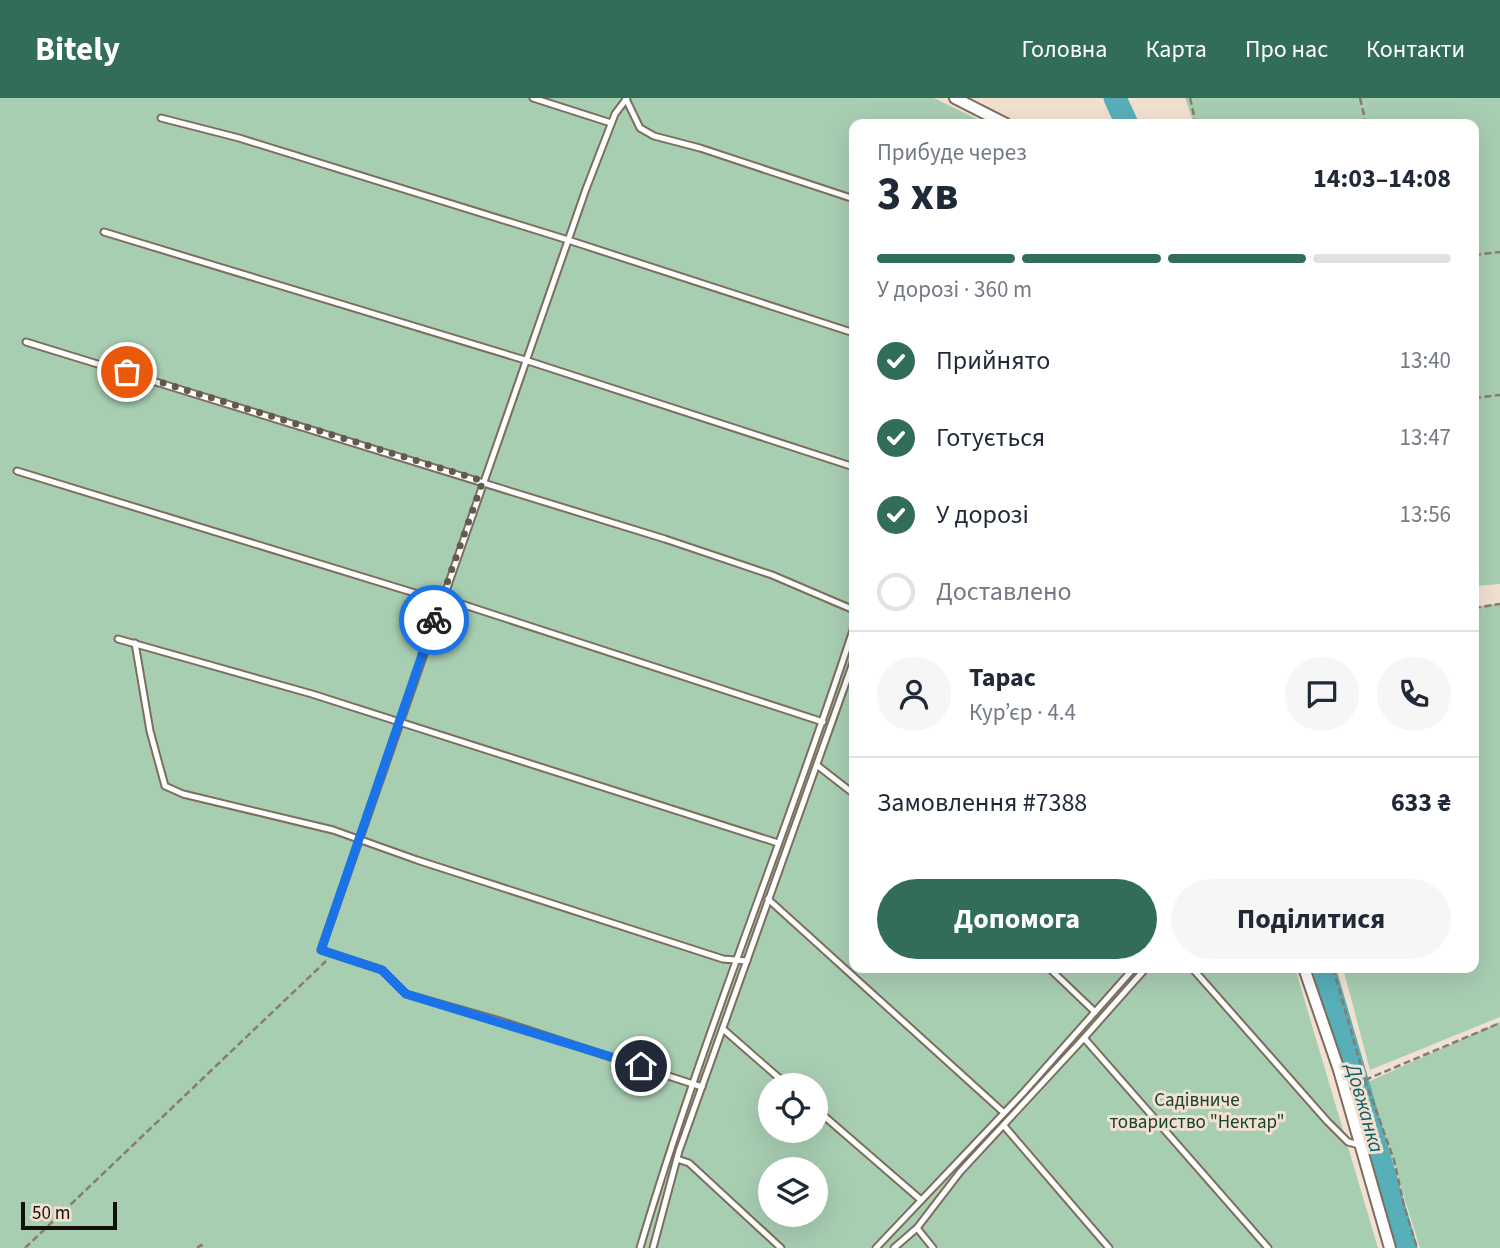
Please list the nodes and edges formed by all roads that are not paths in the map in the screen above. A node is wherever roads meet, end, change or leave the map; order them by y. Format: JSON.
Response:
{"nodes":[{"id":1,"x":533,"y":98,"type":"edge"},
{"id":2,"x":956,"y":98,"type":"edge"},
{"id":3,"x":626,"y":99,"type":"edge"},
{"id":4,"x":161,"y":118,"type":"dead end"},
{"id":5,"x":996,"y":119,"type":"edge"},
{"id":6,"x":611,"y":122,"type":"junction"},
{"id":7,"x":849,"y":197,"type":"edge"},
{"id":8,"x":104,"y":232,"type":"dead end"},
{"id":9,"x":568,"y":240,"type":"junction"},
{"id":10,"x":849,"y":331,"type":"edge"},
{"id":11,"x":26,"y":342,"type":"dead end"},
{"id":12,"x":525,"y":360,"type":"junction"},
{"id":13,"x":849,"y":465,"type":"edge"},
{"id":14,"x":17,"y":471,"type":"dead end"},
{"id":15,"x":483,"y":481,"type":"junction"},
{"id":16,"x":442,"y":598,"type":"junction"},
{"id":17,"x":849,"y":608,"type":"edge"},
{"id":18,"x":118,"y":639,"type":"dead end"},
{"id":19,"x":849,"y":642,"type":"edge"},
{"id":20,"x":135,"y":643,"type":"junction"},
{"id":21,"x":849,"y":675,"type":"edge"},
{"id":22,"x":401,"y":722,"type":"junction"},
{"id":23,"x":823,"y":722,"type":"junction"},
{"id":24,"x":818,"y":766,"type":"junction"},
{"id":25,"x":849,"y":790,"type":"edge"},
{"id":26,"x":359,"y":841,"type":"junction"},
{"id":27,"x":778,"y":843,"type":"junction"},
{"id":28,"x":768,"y":899,"type":"junction"},
{"id":29,"x":747,"y":961,"type":"junction"},
{"id":30,"x":735,"y":962,"type":"junction"},
{"id":31,"x":849,"y":972,"type":"edge"},
{"id":32,"x":850,"y":973,"type":"edge"},
{"id":33,"x":1054,"y":973,"type":"edge"},
{"id":34,"x":1130,"y":973,"type":"edge"},
{"id":35,"x":1142,"y":973,"type":"edge"},
{"id":36,"x":1196,"y":973,"type":"edge"},
{"id":37,"x":1306,"y":973,"type":"edge"},
{"id":38,"x":1095,"y":1012,"type":"junction"},
{"id":39,"x":723,"y":1029,"type":"junction"},
{"id":40,"x":1084,"y":1038,"type":"junction"},
{"id":41,"x":773,"y":1073,"type":"edge"},
{"id":42,"x":691,"y":1083,"type":"junction"},
{"id":43,"x":702,"y":1087,"type":"junction"},
{"id":44,"x":1003,"y":1112,"type":"junction"},
{"id":45,"x":828,"y":1119,"type":"edge"},
{"id":46,"x":1004,"y":1127,"type":"junction"},
{"id":47,"x":1360,"y":1146,"type":"junction"},
{"id":48,"x":677,"y":1159,"type":"junction"},
{"id":49,"x":921,"y":1200,"type":"junction"},
{"id":50,"x":916,"y":1228,"type":"junction"},
{"id":51,"x":640,"y":1248,"type":"edge"},
{"id":52,"x":653,"y":1248,"type":"edge"},
{"id":53,"x":781,"y":1248,"type":"edge"},
{"id":54,"x":876,"y":1248,"type":"edge"},
{"id":55,"x":894,"y":1248,"type":"edge"},
{"id":56,"x":933,"y":1248,"type":"edge"},
{"id":57,"x":1109,"y":1248,"type":"edge"},
{"id":58,"x":1268,"y":1248,"type":"edge"},
{"id":59,"x":1390,"y":1248,"type":"edge"}],
"edges":[{"from":1,"to":6,"type":"lane"},
{"from":2,"to":5,"type":"street"},
{"from":3,"to":6,"type":"lane"},
{"from":3,"to":7,"type":"lane"},
{"from":4,"to":9,"type":"lane"},
{"from":6,"to":9,"type":"lane"},
{"from":8,"to":12,"type":"lane"},
{"from":9,"to":10,"type":"lane"},
{"from":9,"to":12,"type":"lane"},
{"from":11,"to":15,"type":"lane"},
{"from":12,"to":13,"type":"lane"},
{"from":12,"to":15,"type":"lane"},
{"from":14,"to":16,"type":"lane"},
{"from":15,"to":16,"type":"lane"},
{"from":15,"to":17,"type":"lane"},
{"from":16,"to":22,"type":"lane"},
{"from":16,"to":23,"type":"lane"},
{"from":18,"to":20,"type":"lane"},
{"from":19,"to":23,"type":"lane"},
{"from":20,"to":22,"type":"lane"},
{"from":20,"to":26,"type":"lane"},
{"from":21,"to":24,"type":"lane"},
{"from":22,"to":26,"type":"lane"},
{"from":22,"to":27,"type":"lane"},
{"from":23,"to":27,"type":"lane"},
{"from":24,"to":25,"type":"lane"},
{"from":24,"to":28,"type":"lane"},
{"from":26,"to":30,"type":"lane"},
{"from":26,"to":42,"type":"lane"},
{"from":27,"to":30,"type":"lane"},
{"from":28,"to":29,"type":"lane"},
{"from":28,"to":31,"type":"lane"},
{"from":29,"to":30,"type":"lane"},
{"from":29,"to":39,"type":"lane"},
{"from":30,"to":42,"type":"lane"},
{"from":32,"to":44,"type":"lane"},
{"from":33,"to":38,"type":"lane"},
{"from":34,"to":38,"type":"lane"},
{"from":35,"to":40,"type":"lane"},
{"from":36,"to":47,"type":"lane"},
{"from":37,"to":47,"type":"street"},
{"from":38,"to":44,"type":"lane"},
{"from":39,"to":41,"type":"lane"},
{"from":39,"to":43,"type":"lane"},
{"from":40,"to":46,"type":"lane"},
{"from":40,"to":58,"type":"lane"},
{"from":42,"to":43,"type":"lane"},
{"from":42,"to":51,"type":"lane"},
{"from":43,"to":48,"type":"lane"},
{"from":44,"to":49,"type":"lane"},
{"from":45,"to":49,"type":"lane"},
{"from":46,"to":50,"type":"lane"},
{"from":46,"to":57,"type":"lane"},
{"from":47,"to":59,"type":"street"},
{"from":48,"to":52,"type":"lane"},
{"from":48,"to":53,"type":"lane"},
{"from":49,"to":54,"type":"lane"},
{"from":50,"to":55,"type":"lane"},
{"from":50,"to":56,"type":"lane"}]}
